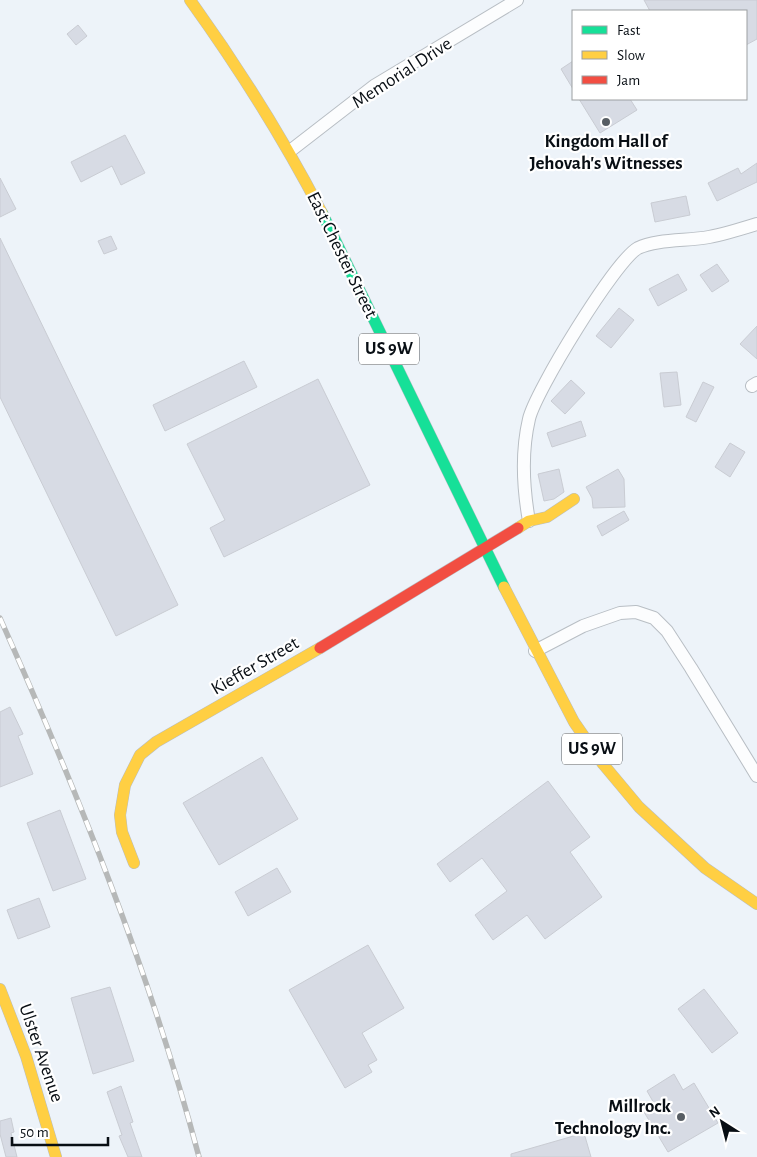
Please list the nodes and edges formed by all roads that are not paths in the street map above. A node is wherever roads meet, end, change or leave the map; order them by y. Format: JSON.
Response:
{"nodes":[{"id":1,"x":190,"y":0,"type":"edge"},
{"id":2,"x":517,"y":0,"type":"edge"},
{"id":3,"x":290,"y":151,"type":"junction"},
{"id":4,"x":757,"y":224,"type":"edge"},
{"id":5,"x":574,"y":499,"type":"dead end"},
{"id":6,"x":529,"y":521,"type":"junction"},
{"id":7,"x":486,"y":549,"type":"junction"},
{"id":8,"x":535,"y":651,"type":"junction"},
{"id":9,"x":757,"y":776,"type":"edge"},
{"id":10,"x":134,"y":863,"type":"dead end"},
{"id":11,"x":757,"y":904,"type":"edge"},
{"id":12,"x":0,"y":988,"type":"edge"},
{"id":13,"x":56,"y":1157,"type":"edge"}],
"edges":[{"from":1,"to":3,"type":"main road","name":"East Chester Street","number":"US 9W"},
{"from":2,"to":3,"type":"street","name":"Memorial Drive"},
{"from":3,"to":7,"type":"main road","name":"East Chester Street","number":"US 9W"},
{"from":4,"to":6,"type":"street"},
{"from":5,"to":6,"type":"main road","name":"Kieffer Street"},
{"from":6,"to":7,"type":"main road","name":"Kieffer Street"},
{"from":7,"to":8,"type":"main road","number":"US 9W"},
{"from":7,"to":10,"type":"main road","name":"Kieffer Street"},
{"from":8,"to":9,"type":"street"},
{"from":8,"to":11,"type":"main road","number":"US 9W"},
{"from":12,"to":13,"type":"main road","name":"Ulster Avenue"}]}
